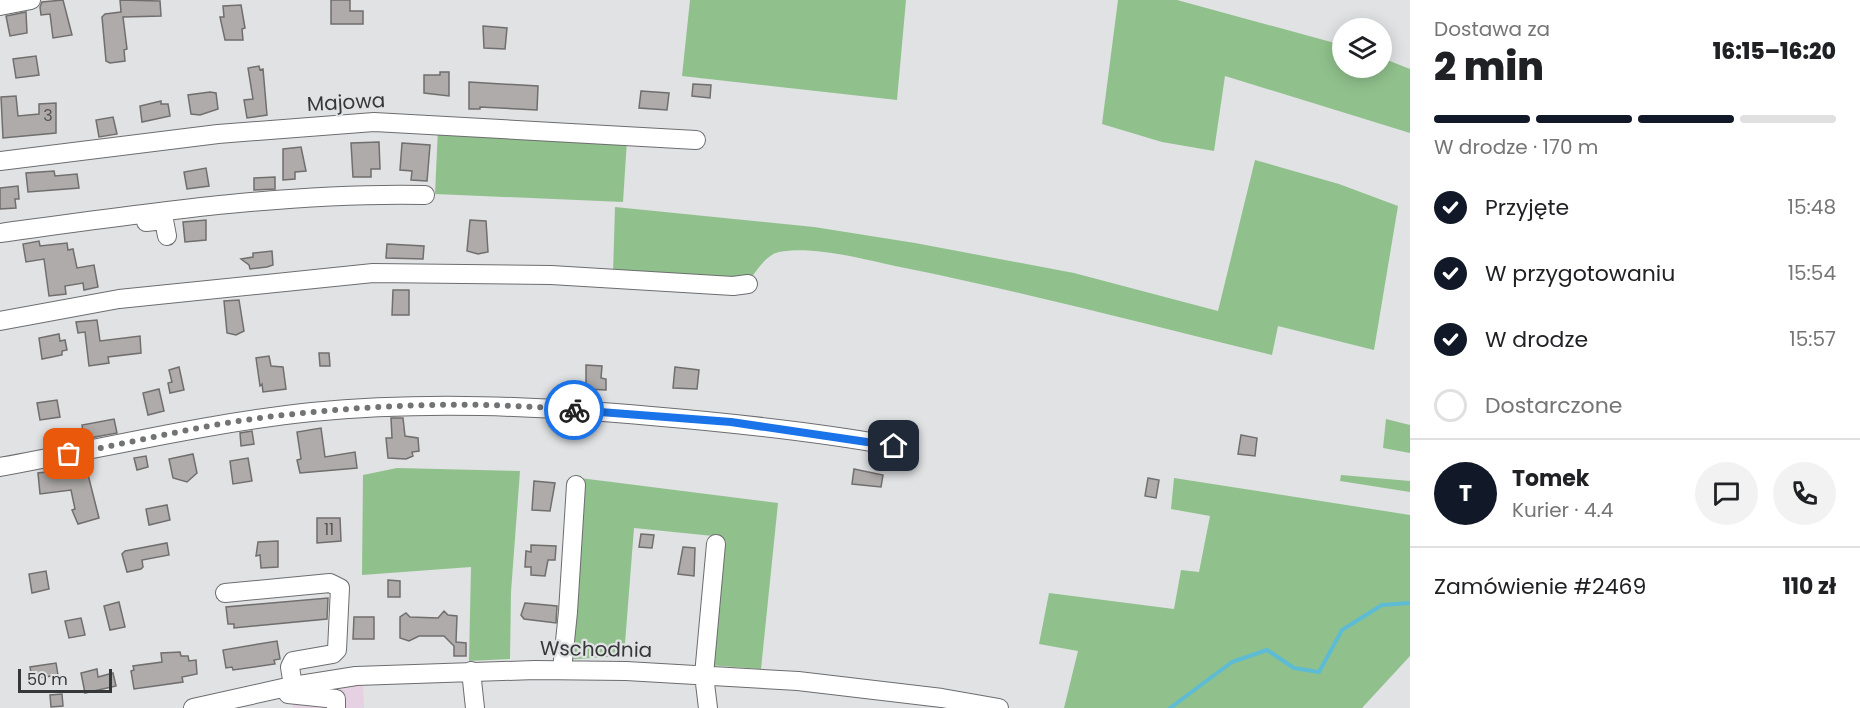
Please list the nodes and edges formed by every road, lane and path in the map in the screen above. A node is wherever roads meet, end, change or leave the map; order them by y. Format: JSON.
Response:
{"nodes":[{"id":1,"x":31,"y":0,"type":"edge"},
{"id":2,"x":0,"y":6,"type":"edge"},
{"id":3,"x":696,"y":140,"type":"dead end"},
{"id":4,"x":0,"y":161,"type":"edge"},
{"id":5,"x":425,"y":195,"type":"dead end"},
{"id":6,"x":0,"y":233,"type":"edge"},
{"id":7,"x":167,"y":236,"type":"dead end"},
{"id":8,"x":0,"y":242,"type":"edge"},
{"id":9,"x":748,"y":284,"type":"dead end"},
{"id":10,"x":0,"y":321,"type":"edge"},
{"id":11,"x":894,"y":446,"type":"dead end"},
{"id":12,"x":0,"y":467,"type":"edge"},
{"id":13,"x":576,"y":485,"type":"dead end"},
{"id":14,"x":716,"y":544,"type":"dead end"},
{"id":15,"x":225,"y":593,"type":"dead end"},
{"id":16,"x":562,"y":670,"type":"junction"},
{"id":17,"x":471,"y":671,"type":"junction"},
{"id":18,"x":704,"y":675,"type":"junction"},
{"id":19,"x":293,"y":686,"type":"junction"},
{"id":20,"x":253,"y":694,"type":"junction"},
{"id":21,"x":193,"y":708,"type":"edge"},
{"id":22,"x":336,"y":708,"type":"edge"},
{"id":23,"x":475,"y":708,"type":"edge"},
{"id":24,"x":708,"y":708,"type":"edge"},
{"id":25,"x":999,"y":708,"type":"edge"}],
"edges":[{"from":1,"to":2,"type":"street"},
{"from":3,"to":4,"type":"street","name":"Majowa"},
{"from":5,"to":6,"type":"street"},
{"from":7,"to":8,"type":"street"},
{"from":9,"to":10,"type":"street"},
{"from":11,"to":12,"type":"street"},
{"from":13,"to":16,"type":"street"},
{"from":14,"to":18,"type":"street"},
{"from":15,"to":19,"type":"street"},
{"from":16,"to":17,"type":"street","name":"Wschodnia"},
{"from":16,"to":18,"type":"street","name":"Wschodnia"},
{"from":17,"to":19,"type":"street","name":"Wschodnia"},
{"from":17,"to":23,"type":"street"},
{"from":18,"to":24,"type":"street"},
{"from":18,"to":25,"type":"street","name":"Wschodnia"},
{"from":19,"to":20,"type":"street","name":"Wschodnia"},
{"from":20,"to":21,"type":"street","name":"Wschodnia"},
{"from":20,"to":22,"type":"street"}]}
